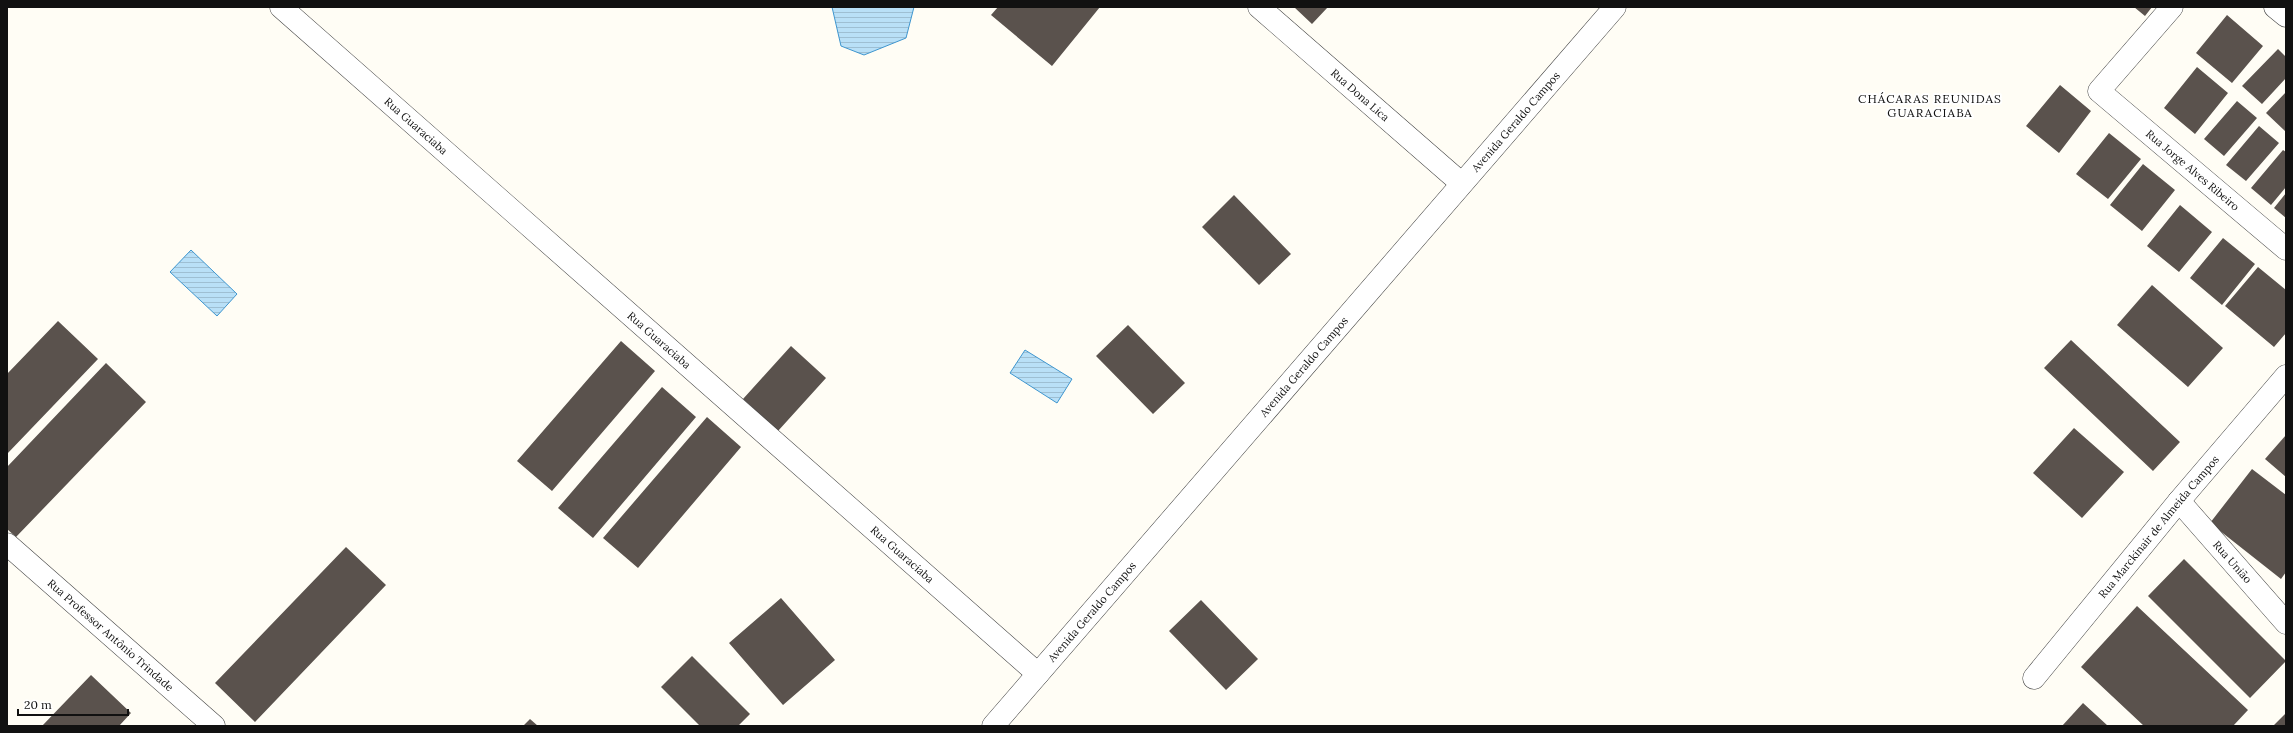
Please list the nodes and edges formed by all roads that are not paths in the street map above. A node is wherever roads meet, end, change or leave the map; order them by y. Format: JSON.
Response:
{"nodes":[{"id":1,"x":281,"y":7,"type":"edge"},
{"id":2,"x":1259,"y":7,"type":"edge"},
{"id":3,"x":1615,"y":7,"type":"edge"},
{"id":4,"x":2172,"y":7,"type":"edge"},
{"id":5,"x":2275,"y":7,"type":"edge"},
{"id":6,"x":2286,"y":16,"type":"edge"},
{"id":7,"x":1461,"y":183,"type":"junction"},
{"id":8,"x":2286,"y":249,"type":"edge"},
{"id":9,"x":2286,"y":376,"type":"edge"},
{"id":10,"x":2179,"y":501,"type":"junction"},
{"id":11,"x":7,"y":544,"type":"edge"},
{"id":12,"x":2286,"y":623,"type":"edge"},
{"id":13,"x":1038,"y":674,"type":"junction"},
{"id":14,"x":2034,"y":678,"type":"dead end"},
{"id":15,"x":1004,"y":723,"type":"edge"},
{"id":16,"x":214,"y":726,"type":"edge"}],
"edges":[{"from":1,"to":13,"type":"street","name":"Rua Guaraciaba"},
{"from":2,"to":7,"type":"street","name":"Rua Dona Lica"},
{"from":3,"to":7,"type":"street","name":"Avenida Geraldo Campos"},
{"from":4,"to":8,"type":"street","name":"Rua Jorge Alves Ribeiro"},
{"from":5,"to":6,"type":"street"},
{"from":7,"to":13,"type":"street","name":"Avenida Geraldo Campos"},
{"from":9,"to":10,"type":"street","name":"Rua Marckinair de Almeida Campos"},
{"from":10,"to":12,"type":"street","name":"Rua União"},
{"from":10,"to":14,"type":"street","name":"Rua Marckinair de Almeida Campos"},
{"from":11,"to":16,"type":"street","name":"Rua Professor Antônio Trindade"},
{"from":13,"to":15,"type":"street","name":"Avenida Geraldo Campos"}]}
